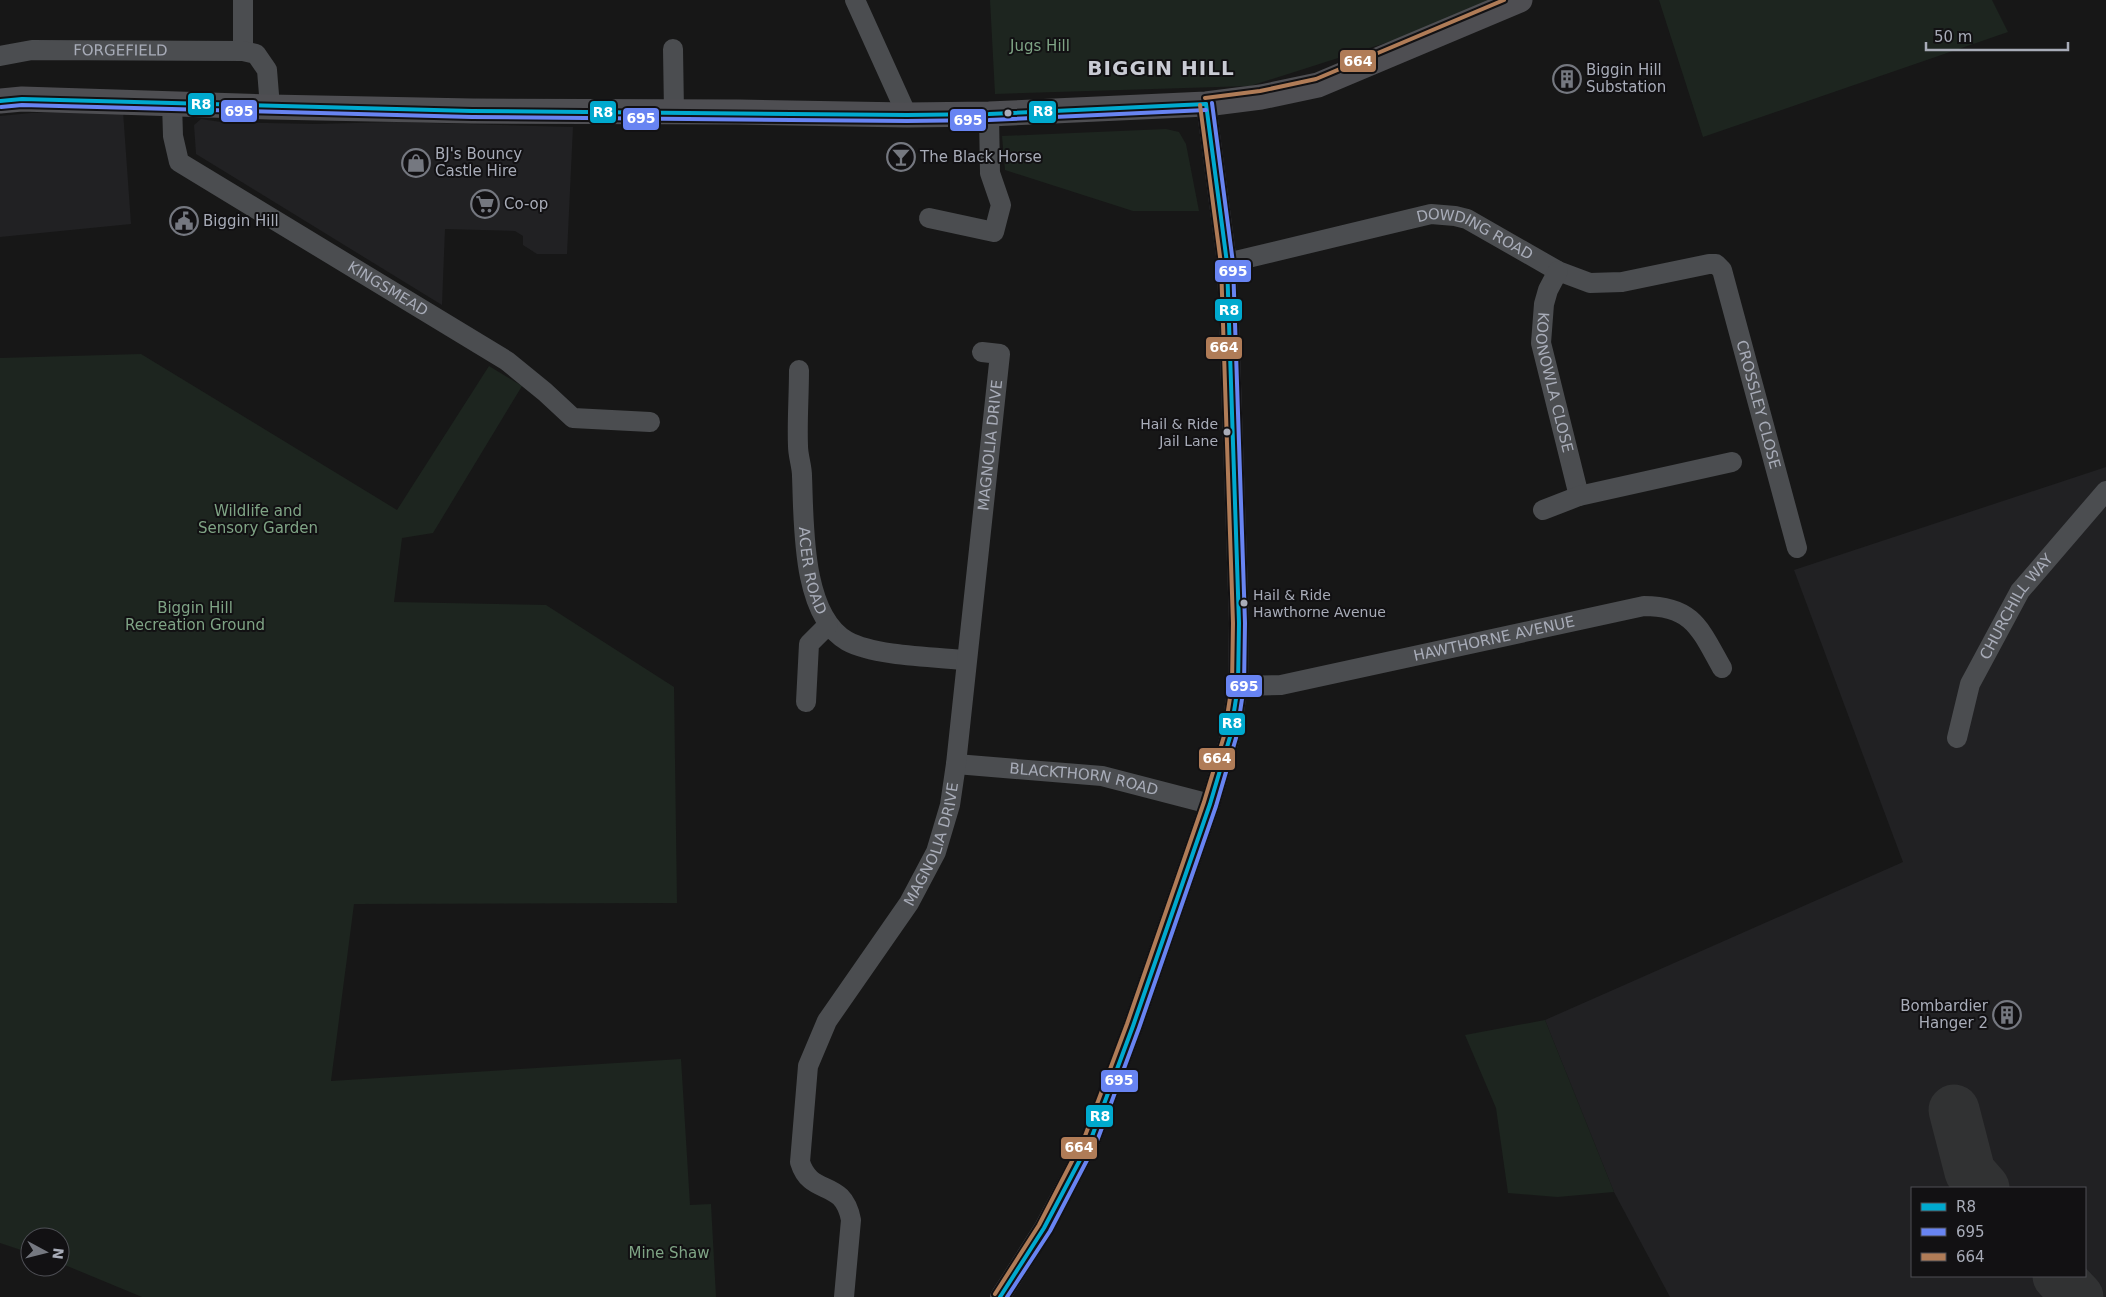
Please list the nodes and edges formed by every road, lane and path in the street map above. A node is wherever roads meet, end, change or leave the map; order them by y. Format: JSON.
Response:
{"nodes":[{"id":1,"x":243,"y":0,"type":"edge"},
{"id":2,"x":855,"y":0,"type":"edge"},
{"id":3,"x":1520,"y":0,"type":"edge"},
{"id":4,"x":673,"y":49,"type":"dead end"},
{"id":5,"x":243,"y":51,"type":"junction"},
{"id":6,"x":0,"y":56,"type":"edge"},
{"id":7,"x":0,"y":102,"type":"edge"},
{"id":8,"x":172,"y":103,"type":"junction"},
{"id":9,"x":1206,"y":104,"type":"junction"},
{"id":10,"x":270,"y":107,"type":"junction"},
{"id":11,"x":674,"y":112,"type":"junction"},
{"id":12,"x":989,"y":114,"type":"junction"},
{"id":13,"x":907,"y":116,"type":"junction"},
{"id":14,"x":929,"y":218,"type":"dead end"},
{"id":15,"x":1227,"y":263,"type":"junction"},
{"id":16,"x":1716,"y":264,"type":"joint"},
{"id":17,"x":1558,"y":271,"type":"junction"},
{"id":18,"x":982,"y":352,"type":"dead end"},
{"id":19,"x":799,"y":370,"type":"dead end"},
{"id":20,"x":650,"y":422,"type":"dead end"},
{"id":21,"x":1732,"y":462,"type":"dead end"},
{"id":22,"x":2106,"y":491,"type":"edge"},
{"id":23,"x":1579,"y":496,"type":"junction"},
{"id":24,"x":1544,"y":510,"type":"dead end"},
{"id":25,"x":1797,"y":548,"type":"dead end"},
{"id":26,"x":828,"y":625,"type":"junction"},
{"id":27,"x":966,"y":660,"type":"junction"},
{"id":28,"x":1722,"y":668,"type":"dead end"},
{"id":29,"x":1238,"y":686,"type":"junction"},
{"id":30,"x":806,"y":702,"type":"dead end"},
{"id":31,"x":1957,"y":738,"type":"dead end"},
{"id":32,"x":956,"y":764,"type":"junction"},
{"id":33,"x":1210,"y":804,"type":"junction"},
{"id":34,"x":844,"y":1297,"type":"edge"},
{"id":35,"x":1000,"y":1297,"type":"edge"}],
"edges":[{"from":1,"to":5,"type":"street"},
{"from":2,"to":13,"type":"street"},
{"from":3,"to":9,"type":"main road"},
{"from":4,"to":11,"type":"street"},
{"from":5,"to":6,"type":"street","name":"FORGEFIELD"},
{"from":5,"to":10,"type":"street"},
{"from":7,"to":8,"type":"main road"},
{"from":8,"to":10,"type":"main road"},
{"from":8,"to":20,"type":"street","name":"KINGSMEAD"},
{"from":9,"to":12,"type":"main road"},
{"from":9,"to":15,"type":"street"},
{"from":10,"to":11,"type":"main road"},
{"from":11,"to":13,"type":"main road"},
{"from":12,"to":13,"type":"main road"},
{"from":12,"to":14,"type":"street"},
{"from":15,"to":17,"type":"street","name":"DOWDING ROAD"},
{"from":15,"to":29,"type":"street"},
{"from":16,"to":17,"type":"street","name":"DOWDING ROAD"},
{"from":16,"to":25,"type":"street","name":"CROSSLEY CLOSE"},
{"from":17,"to":23,"type":"street","name":"KOONOWLA CLOSE"},
{"from":18,"to":27,"type":"street","name":"MAGNOLIA DRIVE"},
{"from":19,"to":26,"type":"street","name":"ACER ROAD"},
{"from":21,"to":23,"type":"street"},
{"from":22,"to":31,"type":"street","name":"CHURCHILL WAY"},
{"from":23,"to":24,"type":"street"},
{"from":26,"to":27,"type":"street","name":"ACER ROAD"},
{"from":26,"to":30,"type":"street"},
{"from":27,"to":32,"type":"street","name":"MAGNOLIA DRIVE"},
{"from":28,"to":29,"type":"street","name":"HAWTHORNE AVENUE"},
{"from":29,"to":33,"type":"street"},
{"from":32,"to":33,"type":"street","name":"BLACKTHORN ROAD"},
{"from":32,"to":34,"type":"street","name":"MAGNOLIA DRIVE"},
{"from":33,"to":35,"type":"street"}]}
